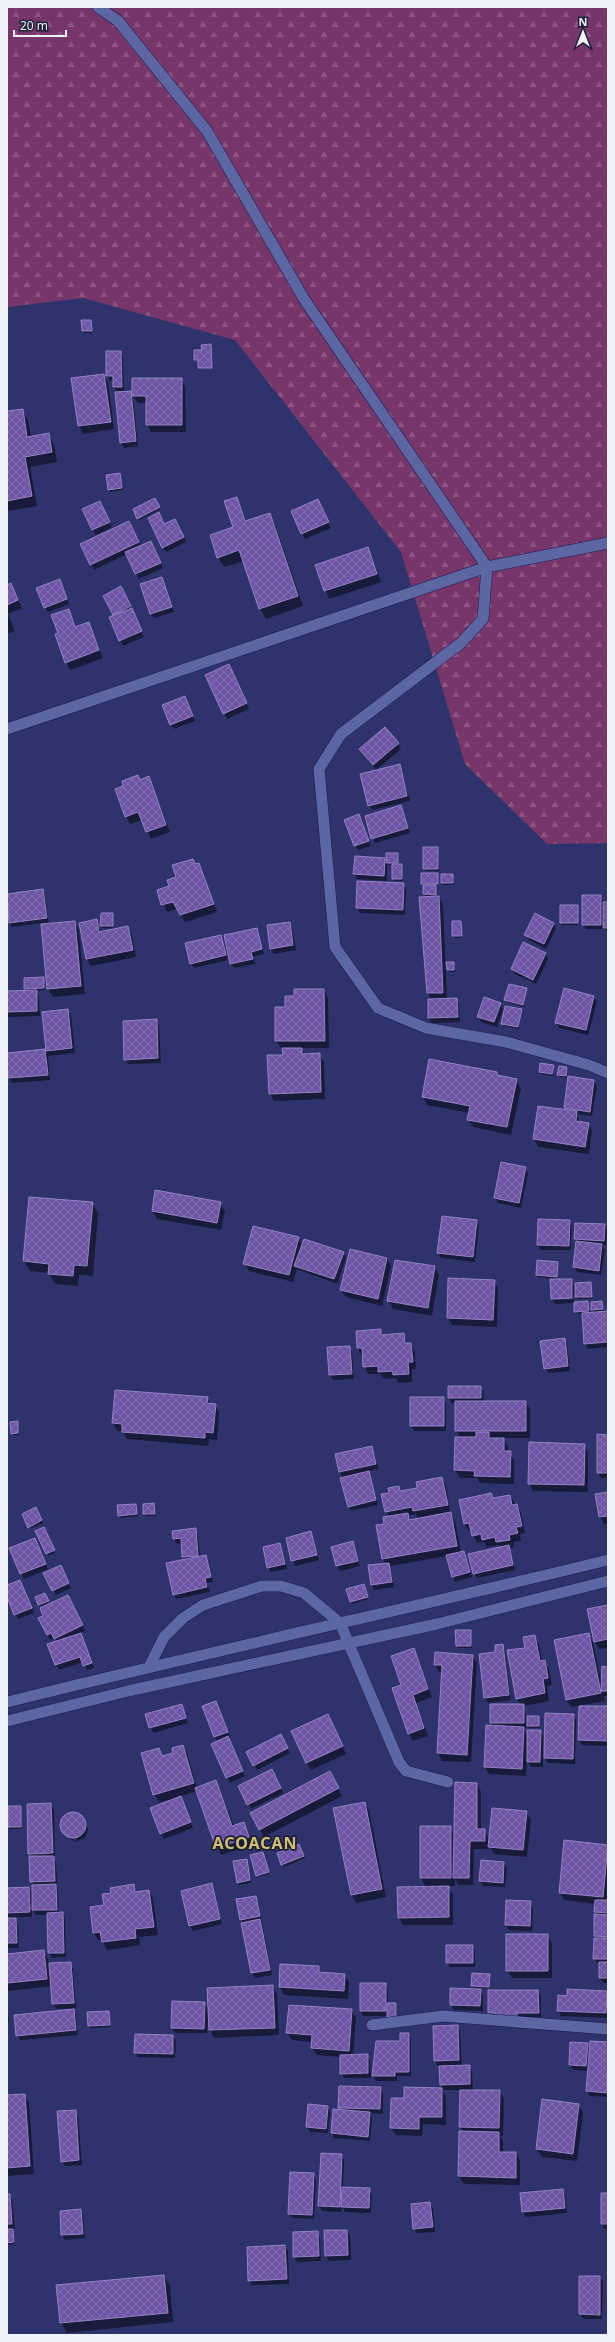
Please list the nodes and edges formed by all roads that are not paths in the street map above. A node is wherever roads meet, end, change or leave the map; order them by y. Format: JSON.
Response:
{"nodes":[{"id":1,"x":98,"y":7,"type":"edge"},
{"id":2,"x":608,"y":543,"type":"edge"},
{"id":3,"x":487,"y":567,"type":"junction"},
{"id":4,"x":7,"y":729,"type":"edge"},
{"id":5,"x":608,"y":1073,"type":"edge"},
{"id":6,"x":608,"y":1560,"type":"edge"},
{"id":7,"x":608,"y":1581,"type":"edge"},
{"id":8,"x":340,"y":1622,"type":"junction"},
{"id":9,"x":350,"y":1642,"type":"junction"},
{"id":10,"x":148,"y":1667,"type":"junction"},
{"id":11,"x":7,"y":1702,"type":"edge"},
{"id":12,"x":7,"y":1721,"type":"edge"},
{"id":13,"x":448,"y":1782,"type":"dead end"},
{"id":14,"x":372,"y":2025,"type":"dead end"},
{"id":15,"x":608,"y":2029,"type":"edge"}],
"edges":[{"from":1,"to":3,"type":"street"},
{"from":2,"to":3,"type":"street"},
{"from":3,"to":4,"type":"street"},
{"from":3,"to":5,"type":"street"},
{"from":6,"to":8,"type":"street"},
{"from":7,"to":9,"type":"street"},
{"from":8,"to":9,"type":"street"},
{"from":8,"to":10,"type":"street"},
{"from":8,"to":10,"type":"street"},
{"from":9,"to":12,"type":"street"},
{"from":9,"to":13,"type":"street"},
{"from":10,"to":11,"type":"street"},
{"from":14,"to":15,"type":"street"}]}
